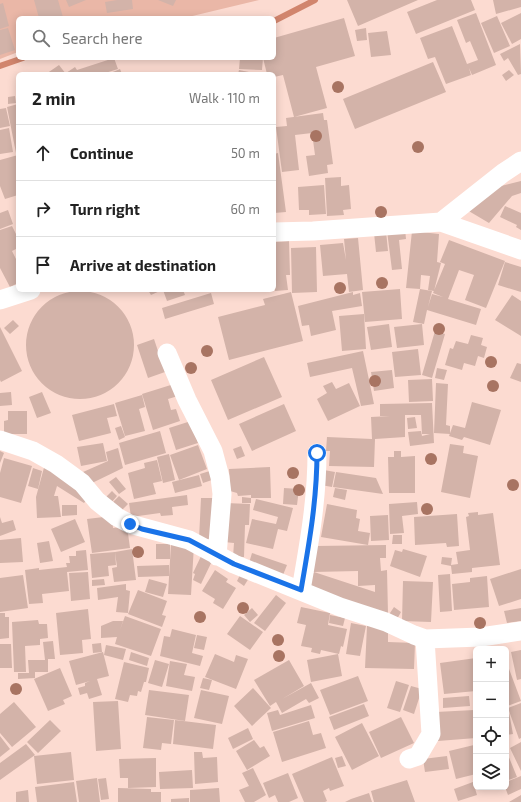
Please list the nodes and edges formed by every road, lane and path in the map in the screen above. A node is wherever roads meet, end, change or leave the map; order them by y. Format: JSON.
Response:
{"nodes":[{"id":1,"x":521,"y":161,"type":"edge"},
{"id":2,"x":441,"y":222,"type":"junction"},
{"id":3,"x":276,"y":232,"type":"edge"},
{"id":4,"x":521,"y":250,"type":"edge"},
{"id":5,"x":25,"y":292,"type":"edge"},
{"id":6,"x":0,"y":300,"type":"edge"},
{"id":7,"x":167,"y":353,"type":"dead end"},
{"id":8,"x":0,"y":440,"type":"edge"},
{"id":9,"x":317,"y":453,"type":"dead end"},
{"id":10,"x":217,"y":556,"type":"junction"},
{"id":11,"x":301,"y":590,"type":"junction"},
{"id":12,"x":521,"y":631,"type":"edge"},
{"id":13,"x":425,"y":638,"type":"junction"},
{"id":14,"x":409,"y":759,"type":"dead end"}],
"edges":[{"from":1,"to":2,"type":"street"},
{"from":2,"to":3,"type":"street"},
{"from":2,"to":4,"type":"street"},
{"from":5,"to":6,"type":"street"},
{"from":7,"to":10,"type":"street"},
{"from":8,"to":10,"type":"street"},
{"from":9,"to":11,"type":"street"},
{"from":10,"to":11,"type":"street"},
{"from":11,"to":13,"type":"street"},
{"from":12,"to":13,"type":"street"},
{"from":13,"to":14,"type":"street"}]}
